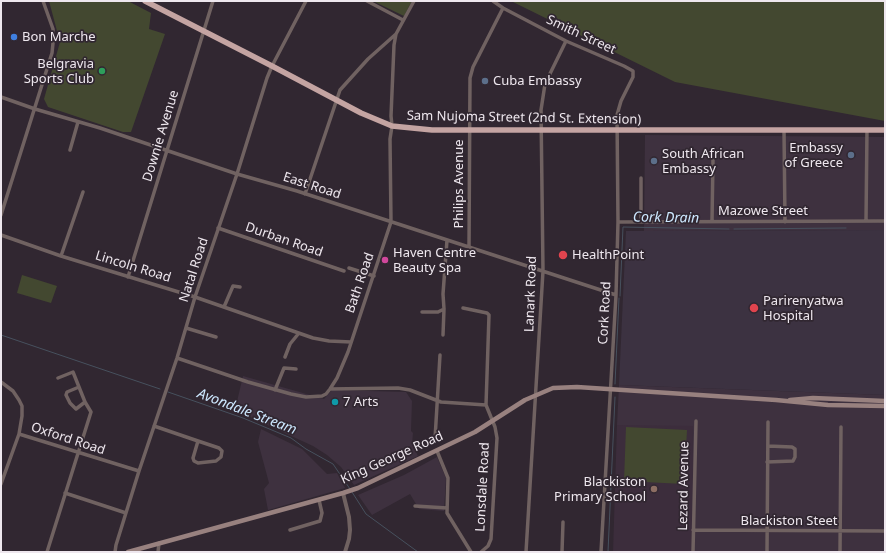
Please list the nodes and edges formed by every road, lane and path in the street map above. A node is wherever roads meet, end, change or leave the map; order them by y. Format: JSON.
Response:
{"nodes":[{"id":1,"x":43,"y":1,"type":"edge"},
{"id":2,"x":145,"y":1,"type":"edge"},
{"id":3,"x":213,"y":1,"type":"edge"},
{"id":4,"x":306,"y":1,"type":"edge"},
{"id":5,"x":367,"y":1,"type":"edge"},
{"id":6,"x":414,"y":1,"type":"edge"},
{"id":7,"x":493,"y":1,"type":"edge"},
{"id":8,"x":503,"y":8,"type":"junction"},
{"id":9,"x":403,"y":20,"type":"junction"},
{"id":10,"x":204,"y":30,"type":"junction"},
{"id":11,"x":396,"y":34,"type":"junction"},
{"id":12,"x":566,"y":41,"type":"junction"},
{"id":13,"x":272,"y":66,"type":"junction"},
{"id":14,"x":632,"y":79,"type":"joint"},
{"id":15,"x":1,"y":97,"type":"edge"},
{"id":16,"x":336,"y":100,"type":"junction"},
{"id":17,"x":35,"y":109,"type":"junction"},
{"id":18,"x":78,"y":122,"type":"junction"},
{"id":19,"x":392,"y":126,"type":"junction"},
{"id":20,"x":469,"y":130,"type":"junction"},
{"id":21,"x":541,"y":130,"type":"junction"},
{"id":22,"x":616,"y":130,"type":"junction"},
{"id":23,"x":784,"y":130,"type":"junction"},
{"id":24,"x":867,"y":130,"type":"junction"},
{"id":25,"x":885,"y":130,"type":"edge"},
{"id":26,"x":70,"y":150,"type":"dead end"},
{"id":27,"x":167,"y":151,"type":"junction"},
{"id":28,"x":713,"y":160,"type":"dead end"},
{"id":29,"x":237,"y":174,"type":"junction"},
{"id":30,"x":641,"y":178,"type":"dead end"},
{"id":31,"x":83,"y":192,"type":"dead end"},
{"id":32,"x":305,"y":194,"type":"junction"},
{"id":33,"x":1,"y":215,"type":"edge"},
{"id":34,"x":712,"y":221,"type":"junction"},
{"id":35,"x":866,"y":221,"type":"junction"},
{"id":36,"x":885,"y":221,"type":"edge"},
{"id":37,"x":391,"y":222,"type":"junction"},
{"id":38,"x":618,"y":222,"type":"junction"},
{"id":39,"x":641,"y":222,"type":"junction"},
{"id":40,"x":785,"y":222,"type":"junction"},
{"id":41,"x":218,"y":228,"type":"junction"},
{"id":42,"x":1,"y":235,"type":"edge"},
{"id":43,"x":447,"y":240,"type":"junction"},
{"id":44,"x":469,"y":248,"type":"junction"},
{"id":45,"x":61,"y":256,"type":"junction"},
{"id":46,"x":348,"y":268,"type":"dead end"},
{"id":47,"x":344,"y":271,"type":"dead end"},
{"id":48,"x":543,"y":271,"type":"junction"},
{"id":49,"x":374,"y":276,"type":"junction"},
{"id":50,"x":128,"y":277,"type":"junction"},
{"id":51,"x":240,"y":287,"type":"dead end"},
{"id":52,"x":616,"y":295,"type":"junction"},
{"id":53,"x":195,"y":297,"type":"junction"},
{"id":54,"x":224,"y":307,"type":"junction"},
{"id":55,"x":462,"y":308,"type":"dead end"},
{"id":56,"x":444,"y":310,"type":"junction"},
{"id":57,"x":422,"y":312,"type":"dead end"},
{"id":58,"x":186,"y":328,"type":"junction"},
{"id":59,"x":299,"y":333,"type":"junction"},
{"id":60,"x":443,"y":335,"type":"dead end"},
{"id":61,"x":216,"y":337,"type":"dead end"},
{"id":62,"x":351,"y":342,"type":"junction"},
{"id":63,"x":440,"y":355,"type":"dead end"},
{"id":64,"x":285,"y":357,"type":"dead end"},
{"id":65,"x":177,"y":358,"type":"junction"},
{"id":66,"x":70,"y":367,"type":"dead end"},
{"id":67,"x":296,"y":369,"type":"dead end"},
{"id":68,"x":73,"y":372,"type":"junction"},
{"id":69,"x":58,"y":378,"type":"dead end"},
{"id":70,"x":1,"y":382,"type":"edge"},
{"id":71,"x":79,"y":387,"type":"junction"},
{"id":72,"x":330,"y":389,"type":"junction"},
{"id":73,"x":610,"y":389,"type":"junction"},
{"id":74,"x":275,"y":390,"type":"junction"},
{"id":75,"x":536,"y":395,"type":"junction"},
{"id":76,"x":776,"y":400,"type":"junction"},
{"id":77,"x":437,"y":401,"type":"junction"},
{"id":78,"x":885,"y":401,"type":"edge"},
{"id":79,"x":85,"y":402,"type":"junction"},
{"id":80,"x":486,"y":405,"type":"junction"},
{"id":81,"x":885,"y":406,"type":"edge"},
{"id":82,"x":493,"y":421,"type":"junction"},
{"id":83,"x":696,"y":421,"type":"dead end"},
{"id":84,"x":768,"y":422,"type":"dead end"},
{"id":85,"x":154,"y":426,"type":"junction"},
{"id":86,"x":842,"y":427,"type":"dead end"},
{"id":87,"x":19,"y":434,"type":"junction"},
{"id":88,"x":435,"y":439,"type":"dead end"},
{"id":89,"x":198,"y":441,"type":"junction"},
{"id":90,"x":768,"y":446,"type":"junction"},
{"id":91,"x":437,"y":451,"type":"junction"},
{"id":92,"x":79,"y":453,"type":"junction"},
{"id":93,"x":767,"y":462,"type":"junction"},
{"id":94,"x":139,"y":471,"type":"junction"},
{"id":95,"x":1,"y":484,"type":"edge"},
{"id":96,"x":66,"y":493,"type":"junction"},
{"id":97,"x":343,"y":493,"type":"junction"},
{"id":98,"x":319,"y":500,"type":"junction"},
{"id":99,"x":415,"y":506,"type":"dead end"},
{"id":100,"x":447,"y":508,"type":"junction"},
{"id":101,"x":126,"y":513,"type":"junction"},
{"id":102,"x":563,"y":522,"type":"dead end"},
{"id":103,"x":290,"y":530,"type":"dead end"},
{"id":104,"x":693,"y":530,"type":"junction"},
{"id":105,"x":767,"y":531,"type":"junction"},
{"id":106,"x":839,"y":531,"type":"junction"},
{"id":107,"x":885,"y":531,"type":"edge"},
{"id":108,"x":159,"y":543,"type":"junction"},
{"id":109,"x":47,"y":552,"type":"edge"},
{"id":110,"x":115,"y":552,"type":"edge"},
{"id":111,"x":128,"y":552,"type":"edge"},
{"id":112,"x":158,"y":552,"type":"edge"},
{"id":113,"x":345,"y":552,"type":"edge"},
{"id":114,"x":471,"y":552,"type":"edge"},
{"id":115,"x":481,"y":552,"type":"edge"},
{"id":116,"x":526,"y":552,"type":"edge"},
{"id":117,"x":562,"y":552,"type":"edge"},
{"id":118,"x":600,"y":552,"type":"edge"},
{"id":119,"x":693,"y":552,"type":"edge"},
{"id":120,"x":767,"y":552,"type":"edge"},
{"id":121,"x":840,"y":552,"type":"edge"}],
"edges":[{"from":1,"to":17,"type":"street"},
{"from":2,"to":10,"type":"highway","name":"Sam Nujoma Street (2nd St. Extension)"},
{"from":3,"to":10,"type":"street","name":"Downie Avenue"},
{"from":4,"to":13,"type":"street","name":"Natal Road"},
{"from":5,"to":9,"type":"street"},
{"from":6,"to":9,"type":"street"},
{"from":7,"to":8,"type":"street","name":"Smith Street"},
{"from":8,"to":12,"type":"street","name":"Smith Street"},
{"from":8,"to":20,"type":"street","name":"Philips Avenue"},
{"from":9,"to":11,"type":"street","name":"Bath Road"},
{"from":10,"to":13,"type":"highway","name":"Sam Nujoma Street (2nd St. Extension)"},
{"from":10,"to":27,"type":"street","name":"Downie Avenue"},
{"from":11,"to":16,"type":"street"},
{"from":11,"to":19,"type":"street","name":"Bath Road"},
{"from":12,"to":14,"type":"street","name":"Smith Street"},
{"from":12,"to":21,"type":"street","name":"Lanark Road"},
{"from":13,"to":16,"type":"highway","name":"Sam Nujoma Street (2nd St. Extension)"},
{"from":13,"to":29,"type":"street","name":"Natal Road"},
{"from":14,"to":22,"type":"street","name":"Cork Road"},
{"from":15,"to":17,"type":"street","name":"East Road"},
{"from":16,"to":19,"type":"highway","name":"Sam Nujoma Street (2nd St. Extension)"},
{"from":16,"to":32,"type":"street"},
{"from":17,"to":18,"type":"street","name":"East Road"},
{"from":17,"to":33,"type":"street"},
{"from":18,"to":26,"type":"street"},
{"from":18,"to":27,"type":"street","name":"East Road"},
{"from":19,"to":20,"type":"highway","name":"Sam Nujoma Street (2nd St. Extension)"},
{"from":19,"to":37,"type":"street","name":"Bath Road"},
{"from":20,"to":21,"type":"highway","name":"Sam Nujoma Street (2nd St. Extension)"},
{"from":20,"to":44,"type":"street","name":"Philips Avenue"},
{"from":21,"to":22,"type":"highway","name":"Sam Nujoma Street (2nd St. Extension)"},
{"from":21,"to":48,"type":"street","name":"Lanark Road"},
{"from":22,"to":23,"type":"highway","name":"Sam Nujoma Street (2nd St. Extension)"},
{"from":22,"to":38,"type":"street","name":"Cork Road"},
{"from":23,"to":24,"type":"highway","name":"Sam Nujoma Street (2nd St. Extension)"},
{"from":23,"to":40,"type":"street"},
{"from":24,"to":25,"type":"highway","name":"Sam Nujoma Street (2nd St. Extension)"},
{"from":24,"to":35,"type":"street"},
{"from":27,"to":29,"type":"street","name":"East Road"},
{"from":27,"to":50,"type":"street","name":"Downie Avenue"},
{"from":28,"to":34,"type":"street"},
{"from":29,"to":32,"type":"street","name":"East Road"},
{"from":29,"to":41,"type":"street","name":"Natal Road"},
{"from":30,"to":39,"type":"street"},
{"from":31,"to":45,"type":"street"},
{"from":32,"to":37,"type":"street","name":"East Road"},
{"from":34,"to":39,"type":"street","name":"Mazowe Street"},
{"from":34,"to":40,"type":"street","name":"Mazowe Street"},
{"from":35,"to":36,"type":"street","name":"Mazowe Street"},
{"from":35,"to":40,"type":"street","name":"Mazowe Street"},
{"from":37,"to":43,"type":"street","name":"East Road"},
{"from":37,"to":49,"type":"street","name":"Bath Road"},
{"from":38,"to":39,"type":"street","name":"Mazowe Street"},
{"from":38,"to":52,"type":"street","name":"Cork Road"},
{"from":41,"to":47,"type":"street","name":"Durban Road"},
{"from":41,"to":53,"type":"street","name":"Natal Road"},
{"from":42,"to":45,"type":"street","name":"Lincoln Road"},
{"from":43,"to":44,"type":"street","name":"East Road"},
{"from":43,"to":56,"type":"street"},
{"from":44,"to":48,"type":"street","name":"East Road"},
{"from":45,"to":50,"type":"street","name":"Lincoln Road"},
{"from":46,"to":49,"type":"street"},
{"from":48,"to":52,"type":"street","name":"East Road"},
{"from":48,"to":75,"type":"street","name":"Lanark Road"},
{"from":49,"to":62,"type":"street","name":"Bath Road"},
{"from":50,"to":53,"type":"street","name":"Lincoln Road"},
{"from":51,"to":54,"type":"street"},
{"from":52,"to":73,"type":"street","name":"Cork Road"},
{"from":53,"to":54,"type":"street","name":"Lincoln Road"},
{"from":53,"to":58,"type":"street","name":"Natal Road"},
{"from":54,"to":59,"type":"street","name":"Lincoln Road"},
{"from":55,"to":80,"type":"street"},
{"from":56,"to":57,"type":"street"},
{"from":56,"to":60,"type":"street"},
{"from":58,"to":61,"type":"street"},
{"from":58,"to":65,"type":"street","name":"Natal Road"},
{"from":59,"to":62,"type":"street","name":"Lincoln Road"},
{"from":59,"to":64,"type":"street"},
{"from":62,"to":72,"type":"street","name":"Bath Road"},
{"from":63,"to":77,"type":"street"},
{"from":65,"to":74,"type":"street"},
{"from":65,"to":85,"type":"street","name":"Natal Road"},
{"from":66,"to":68,"type":"street"},
{"from":67,"to":74,"type":"street"},
{"from":68,"to":69,"type":"street"},
{"from":68,"to":71,"type":"street"},
{"from":70,"to":87,"type":"street"},
{"from":71,"to":79,"type":"street"},
{"from":71,"to":79,"type":"street"},
{"from":72,"to":74,"type":"street"},
{"from":72,"to":77,"type":"street"},
{"from":73,"to":75,"type":"main road","name":"King George Road"},
{"from":73,"to":76,"type":"main road","name":"King George Road"},
{"from":73,"to":118,"type":"street","name":"Cork Road"},
{"from":75,"to":82,"type":"main road","name":"King George Road"},
{"from":75,"to":116,"type":"street","name":"Lanark Road"},
{"from":76,"to":78,"type":"main road"},
{"from":76,"to":81,"type":"main road"},
{"from":77,"to":80,"type":"street"},
{"from":77,"to":88,"type":"street"},
{"from":79,"to":92,"type":"street"},
{"from":80,"to":82,"type":"street","name":"Lonsdale Road"},
{"from":82,"to":91,"type":"main road","name":"King George Road"},
{"from":82,"to":115,"type":"street","name":"Lonsdale Road"},
{"from":83,"to":104,"type":"street","name":"Lezard Avenue"},
{"from":84,"to":90,"type":"street"},
{"from":85,"to":89,"type":"street"},
{"from":85,"to":94,"type":"street","name":"Natal Road"},
{"from":86,"to":106,"type":"street"},
{"from":87,"to":92,"type":"street","name":"Oxford Road"},
{"from":87,"to":95,"type":"street","name":"Oxford Road"},
{"from":89,"to":89,"type":"street"},
{"from":90,"to":93,"type":"street"},
{"from":90,"to":93,"type":"street"},
{"from":91,"to":97,"type":"main road","name":"King George Road"},
{"from":91,"to":100,"type":"street"},
{"from":92,"to":94,"type":"street","name":"Oxford Road"},
{"from":92,"to":96,"type":"street"},
{"from":93,"to":105,"type":"street"},
{"from":94,"to":101,"type":"street","name":"Natal Road"},
{"from":96,"to":101,"type":"street"},
{"from":96,"to":109,"type":"street"},
{"from":97,"to":98,"type":"main road","name":"King George Road"},
{"from":97,"to":113,"type":"street"},
{"from":98,"to":103,"type":"street"},
{"from":98,"to":108,"type":"main road","name":"King George Road"},
{"from":99,"to":100,"type":"street"},
{"from":100,"to":114,"type":"street"},
{"from":101,"to":110,"type":"street","name":"Natal Road"},
{"from":102,"to":117,"type":"street"},
{"from":104,"to":105,"type":"street","name":"Blackiston Steet"},
{"from":104,"to":119,"type":"street","name":"Lezard Avenue"},
{"from":105,"to":106,"type":"street","name":"Blackiston Steet"},
{"from":105,"to":120,"type":"street"},
{"from":106,"to":107,"type":"street","name":"Blackiston Steet"},
{"from":106,"to":121,"type":"street"},
{"from":108,"to":111,"type":"main road","name":"King George Road"},
{"from":108,"to":112,"type":"street"}]}
